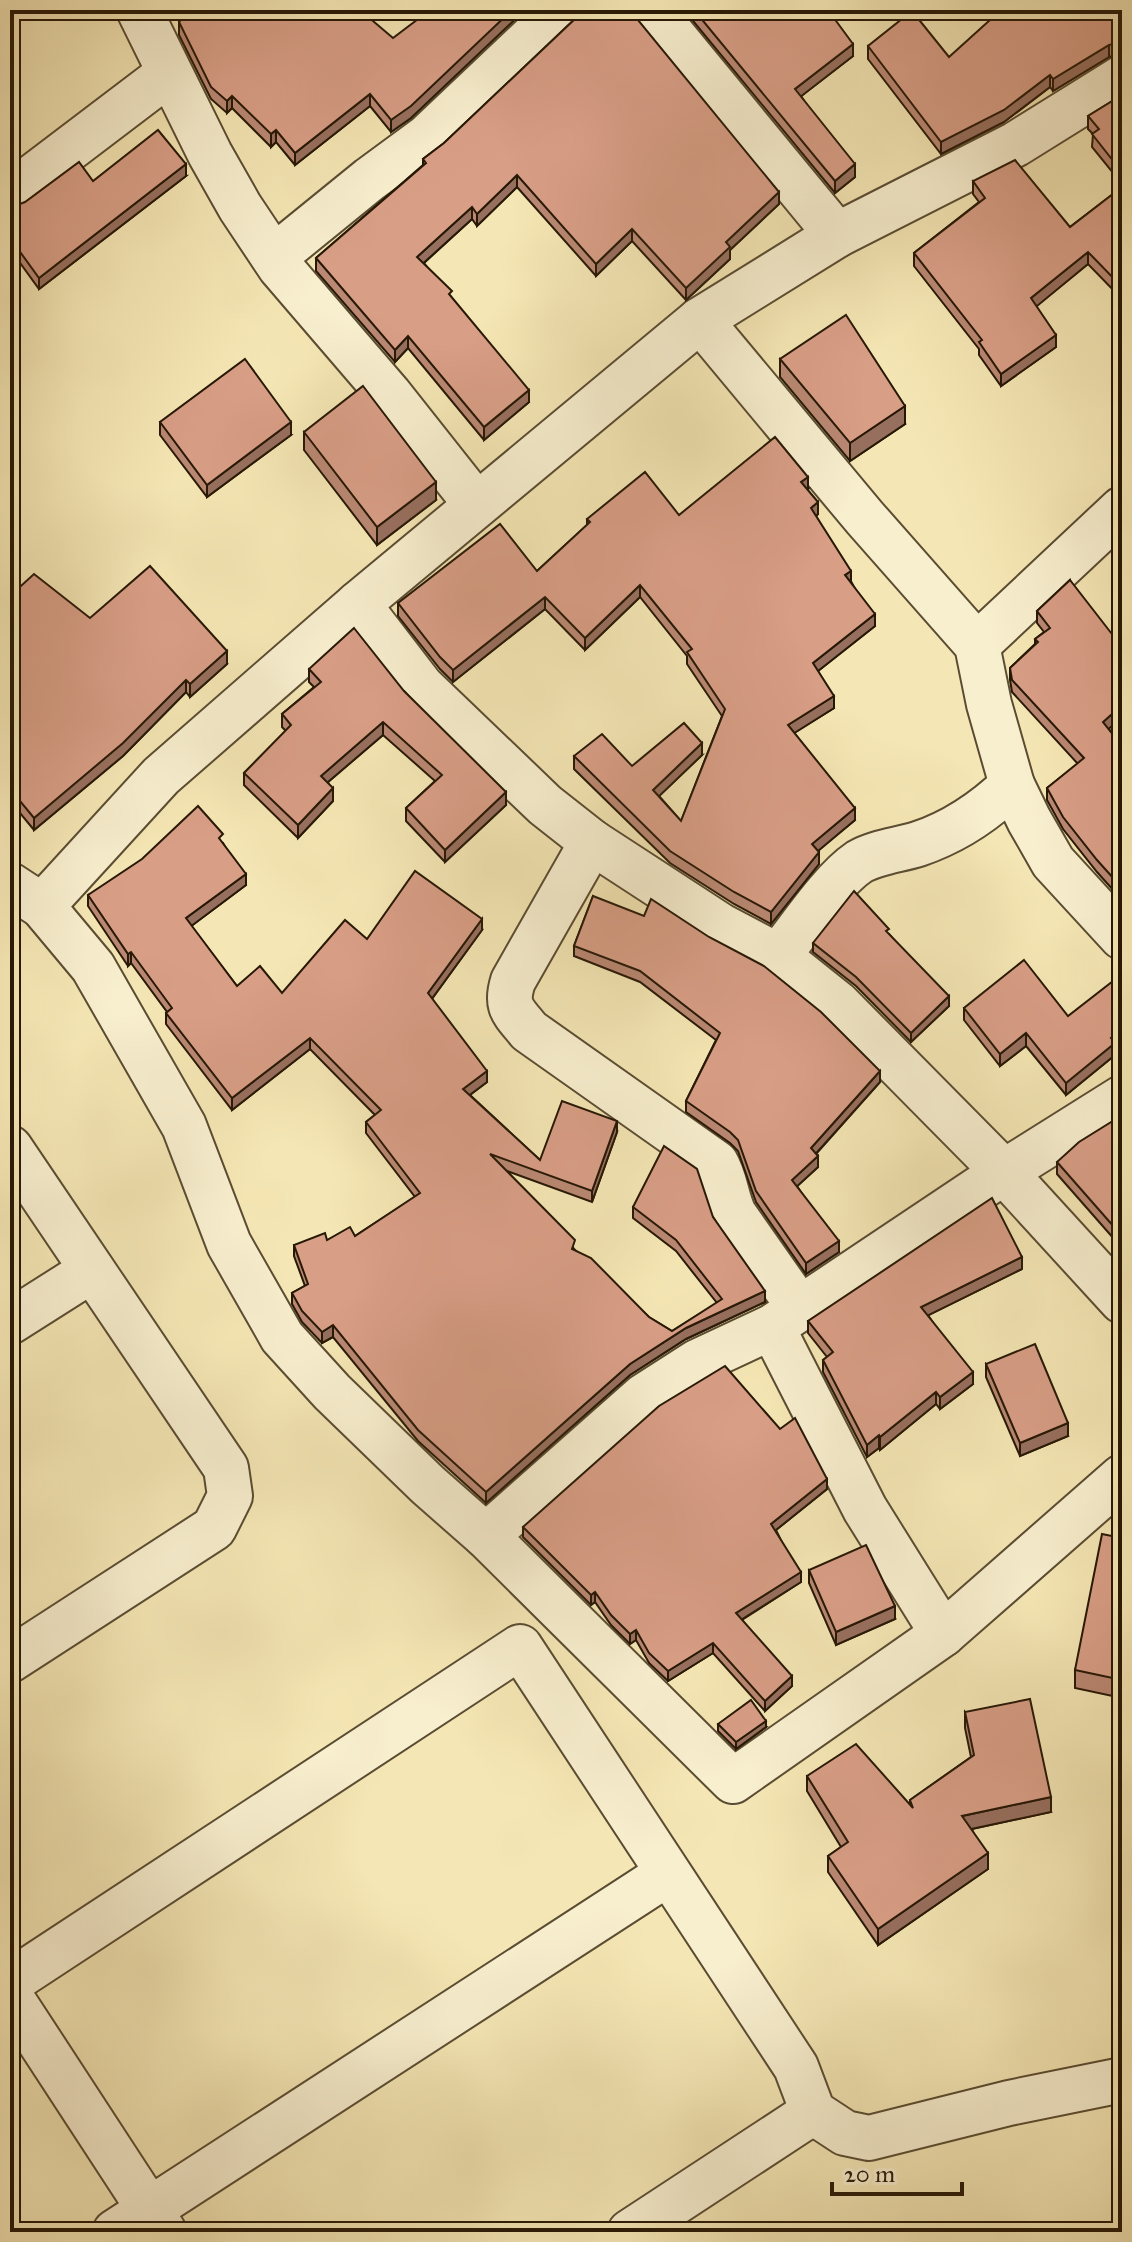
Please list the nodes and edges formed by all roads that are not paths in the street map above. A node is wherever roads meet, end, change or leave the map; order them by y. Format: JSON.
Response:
{"nodes":[{"id":1,"x":139,"y":10,"type":"edge"},
{"id":2,"x":561,"y":10,"type":"edge"},
{"id":3,"x":652,"y":10,"type":"edge"},
{"id":4,"x":168,"y":74,"type":"junction"},
{"id":5,"x":1122,"y":78,"type":"edge"},
{"id":6,"x":10,"y":194,"type":"edge"},
{"id":7,"x":837,"y":235,"type":"junction"},
{"id":8,"x":274,"y":257,"type":"junction"},
{"id":9,"x":700,"y":320,"type":"junction"},
{"id":10,"x":476,"y":504,"type":"junction"},
{"id":11,"x":1122,"y":509,"type":"edge"},
{"id":12,"x":358,"y":604,"type":"junction"},
{"id":13,"x":977,"y":645,"type":"junction"},
{"id":14,"x":1012,"y":785,"type":"junction"},
{"id":15,"x":592,"y":842,"type":"junction"},
{"id":16,"x":26,"y":896,"type":"edge"},
{"id":17,"x":1122,"y":937,"type":"edge"},
{"id":18,"x":778,"y":956,"type":"junction"},
{"id":19,"x":1122,"y":1098,"type":"edge"},
{"id":20,"x":10,"y":1148,"type":"edge"},
{"id":21,"x":1004,"y":1172,"type":"junction"},
{"id":22,"x":92,"y":1270,"type":"junction"},
{"id":23,"x":1122,"y":1301,"type":"edge"},
{"id":24,"x":785,"y":1317,"type":"junction"},
{"id":25,"x":10,"y":1322,"type":"edge"},
{"id":26,"x":1122,"y":1477,"type":"edge"},
{"id":27,"x":486,"y":1536,"type":"junction"},
{"id":28,"x":943,"y":1634,"type":"junction"},
{"id":29,"x":10,"y":1660,"type":"edge"},
{"id":30,"x":667,"y":1874,"type":"junction"},
{"id":31,"x":10,"y":1982,"type":"edge"},
{"id":32,"x":10,"y":1996,"type":"edge"},
{"id":33,"x":1122,"y":2080,"type":"edge"},
{"id":34,"x":813,"y":2112,"type":"junction"},
{"id":35,"x":142,"y":2225,"type":"edge"},
{"id":36,"x":630,"y":2232,"type":"edge"}],
"edges":[{"from":1,"to":4,"type":"street"},
{"from":2,"to":8,"type":"street"},
{"from":3,"to":7,"type":"street"},
{"from":4,"to":6,"type":"street"},
{"from":4,"to":8,"type":"street"},
{"from":5,"to":7,"type":"street"},
{"from":7,"to":9,"type":"street"},
{"from":8,"to":10,"type":"street"},
{"from":9,"to":10,"type":"street"},
{"from":9,"to":13,"type":"street"},
{"from":10,"to":12,"type":"street"},
{"from":11,"to":13,"type":"street"},
{"from":12,"to":15,"type":"street"},
{"from":12,"to":16,"type":"street"},
{"from":13,"to":14,"type":"street"},
{"from":14,"to":17,"type":"street"},
{"from":14,"to":18,"type":"street"},
{"from":15,"to":18,"type":"street"},
{"from":15,"to":24,"type":"street"},
{"from":16,"to":27,"type":"street"},
{"from":18,"to":21,"type":"street"},
{"from":19,"to":21,"type":"street"},
{"from":20,"to":22,"type":"street"},
{"from":21,"to":23,"type":"street"},
{"from":21,"to":24,"type":"street"},
{"from":22,"to":25,"type":"street"},
{"from":22,"to":29,"type":"street"},
{"from":24,"to":27,"type":"street"},
{"from":24,"to":28,"type":"street"},
{"from":26,"to":28,"type":"street"},
{"from":27,"to":28,"type":"street"},
{"from":30,"to":31,"type":"street"},
{"from":30,"to":34,"type":"street"},
{"from":30,"to":35,"type":"street"},
{"from":32,"to":35,"type":"street"},
{"from":33,"to":34,"type":"street"},
{"from":34,"to":36,"type":"street"}]}
